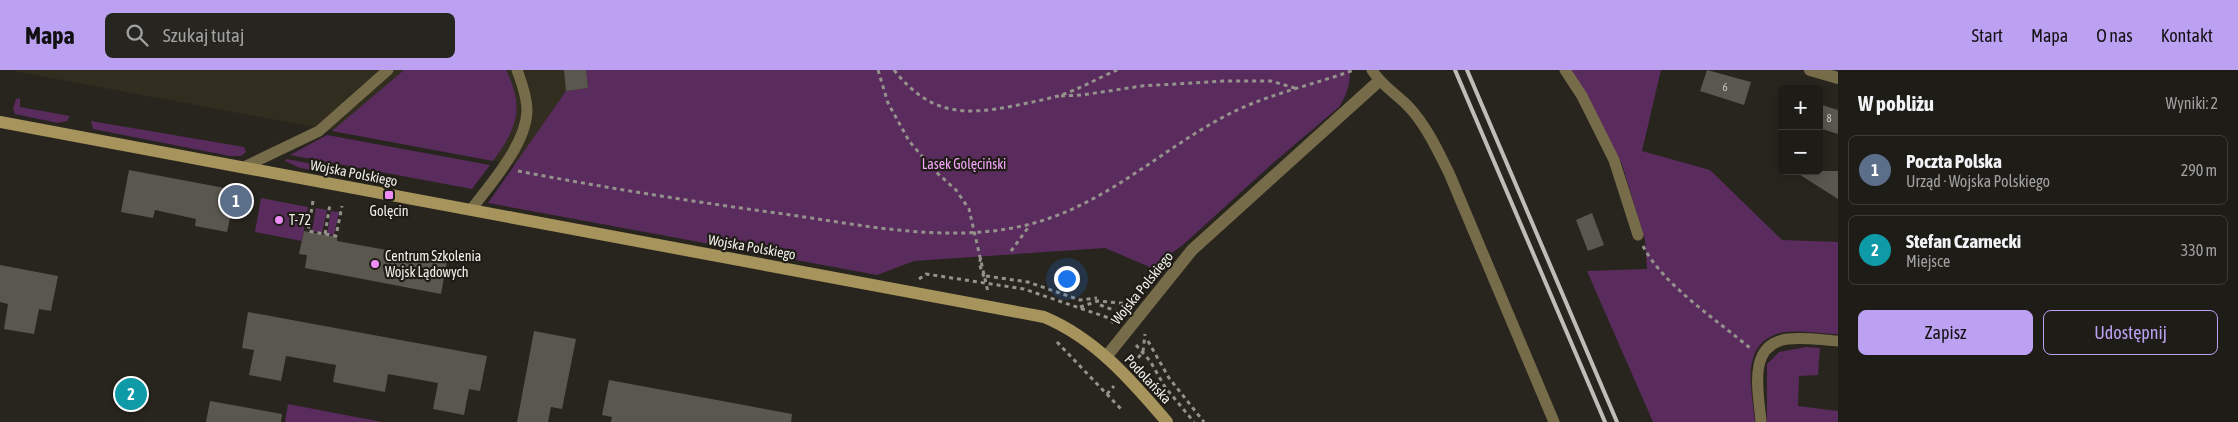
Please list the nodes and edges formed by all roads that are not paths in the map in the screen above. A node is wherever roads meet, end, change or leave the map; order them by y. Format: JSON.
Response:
{"nodes":[{"id":1,"x":388,"y":70,"type":"edge"},
{"id":2,"x":517,"y":70,"type":"edge"},
{"id":3,"x":1565,"y":70,"type":"edge"},
{"id":4,"x":1810,"y":70,"type":"edge"},
{"id":5,"x":1375,"y":76,"type":"edge"},
{"id":6,"x":1838,"y":78,"type":"edge"},
{"id":7,"x":0,"y":122,"type":"edge"},
{"id":8,"x":244,"y":167,"type":"junction"},
{"id":9,"x":471,"y":210,"type":"junction"},
{"id":10,"x":1638,"y":235,"type":"road end"},
{"id":11,"x":1838,"y":340,"type":"edge"},
{"id":12,"x":1106,"y":356,"type":"junction"},
{"id":13,"x":1167,"y":422,"type":"edge"},
{"id":14,"x":1554,"y":422,"type":"edge"},
{"id":15,"x":1761,"y":422,"type":"edge"}],
"edges":[{"from":1,"to":8,"type":"lane"},
{"from":2,"to":9,"type":"lane"},
{"from":3,"to":10,"type":"lane"},
{"from":4,"to":6,"type":"street"},
{"from":5,"to":12,"type":"street","name":"Wojska Polskiego"},
{"from":5,"to":14,"type":"lane"},
{"from":7,"to":8,"type":"street","name":"Wojska Polskiego"},
{"from":8,"to":9,"type":"street","name":"Wojska Polskiego"},
{"from":9,"to":12,"type":"street","name":"Wojska Polskiego"},
{"from":11,"to":15,"type":"lane"},
{"from":12,"to":13,"type":"street","name":"Podolańska"}]}
